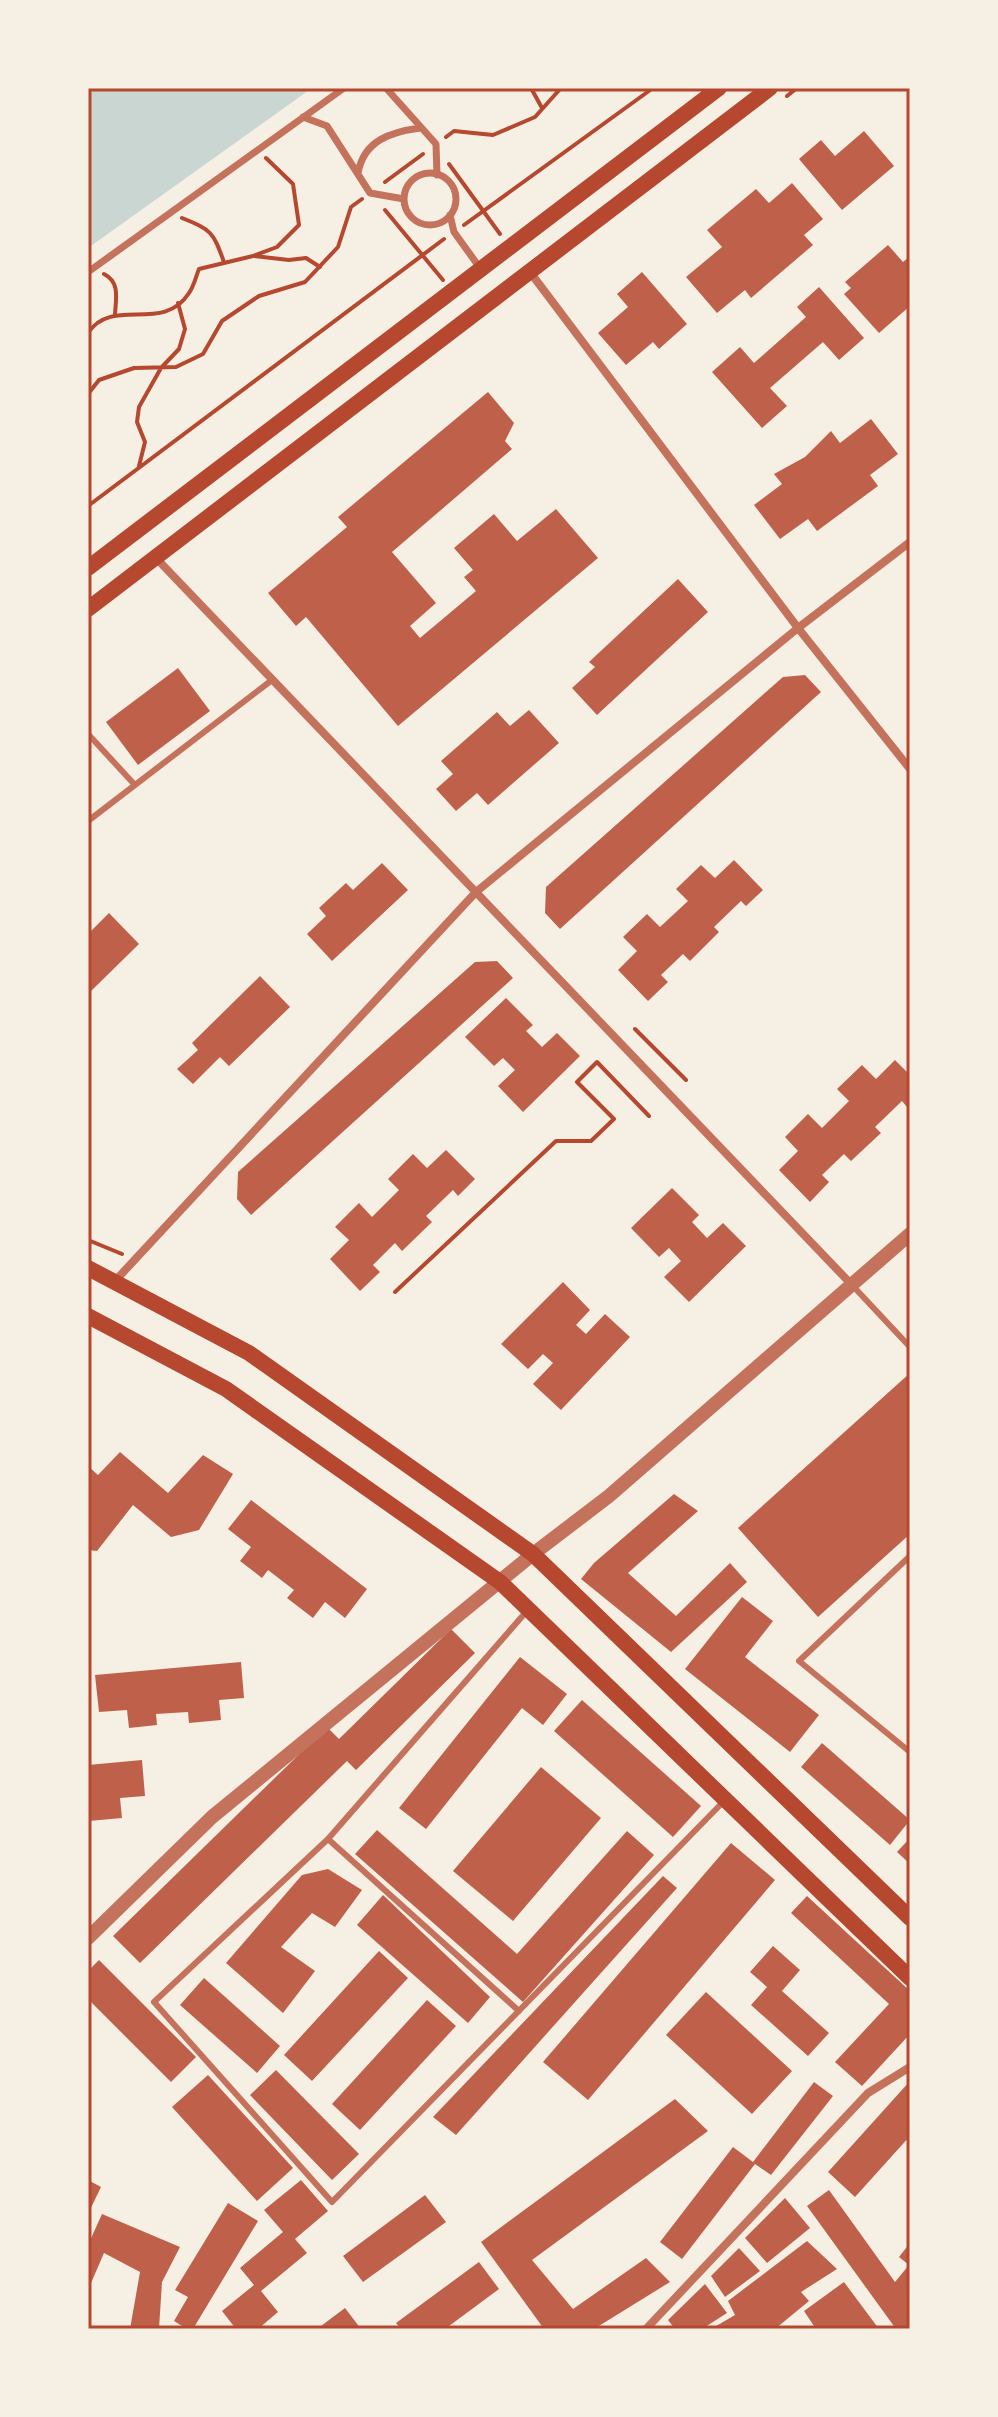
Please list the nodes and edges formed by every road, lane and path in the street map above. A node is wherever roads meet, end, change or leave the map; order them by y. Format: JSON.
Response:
{"nodes":[{"id":1,"x":344,"y":88,"type":"edge"},
{"id":2,"x":386,"y":88,"type":"edge"},
{"id":3,"x":531,"y":88,"type":"edge"},
{"id":4,"x":561,"y":88,"type":"edge"},
{"id":5,"x":653,"y":88,"type":"edge"},
{"id":6,"x":719,"y":88,"type":"edge"},
{"id":7,"x":770,"y":88,"type":"edge"},
{"id":8,"x":542,"y":108,"type":"junction"},
{"id":9,"x":303,"y":117,"type":"junction"},
{"id":10,"x":420,"y":128,"type":"junction"},
{"id":11,"x":436,"y":144,"type":"junction"},
{"id":12,"x":257,"y":150,"type":"junction"},
{"id":13,"x":358,"y":173,"type":"junction"},
{"id":14,"x":437,"y":175,"type":"junction"},
{"id":15,"x":370,"y":193,"type":"junction"},
{"id":16,"x":404,"y":199,"type":"junction"},
{"id":17,"x":482,"y":211,"type":"junction"},
{"id":18,"x":169,"y":214,"type":"junction"},
{"id":19,"x":450,"y":215,"type":"junction"},
{"id":20,"x":440,"y":223,"type":"junction"},
{"id":21,"x":454,"y":232,"type":"junction"},
{"id":22,"x":510,"y":246,"type":"junction"},
{"id":23,"x":422,"y":255,"type":"junction"},
{"id":24,"x":253,"y":256,"type":"junction"},
{"id":25,"x":224,"y":262,"type":"junction"},
{"id":26,"x":320,"y":267,"type":"junction"},
{"id":27,"x":481,"y":270,"type":"junction"},
{"id":28,"x":90,"y":271,"type":"edge"},
{"id":29,"x":529,"y":271,"type":"junction"},
{"id":30,"x":452,"y":292,"type":"junction"},
{"id":31,"x":178,"y":303,"type":"junction"},
{"id":32,"x":115,"y":314,"type":"junction"},
{"id":33,"x":88,"y":333,"type":"edge"},
{"id":34,"x":161,"y":368,"type":"junction"},
{"id":35,"x":88,"y":394,"type":"edge"},
{"id":36,"x":138,"y":468,"type":"junction"},
{"id":37,"x":88,"y":506,"type":"edge"},
{"id":38,"x":910,"y":542,"type":"edge"},
{"id":39,"x":156,"y":558,"type":"junction"},
{"id":40,"x":88,"y":568,"type":"edge"},
{"id":41,"x":88,"y":609,"type":"edge"},
{"id":42,"x":798,"y":628,"type":"junction"},
{"id":43,"x":272,"y":680,"type":"junction"},
{"id":44,"x":88,"y":734,"type":"edge"},
{"id":45,"x":910,"y":769,"type":"edge"},
{"id":46,"x":134,"y":784,"type":"junction"},
{"id":47,"x":88,"y":821,"type":"edge"},
{"id":48,"x":476,"y":892,"type":"junction"},
{"id":49,"x":635,"y":1029,"type":"dead end"},
{"id":50,"x":686,"y":1080,"type":"dead end"},
{"id":51,"x":649,"y":1116,"type":"dead end"},
{"id":52,"x":910,"y":1234,"type":"edge"},
{"id":53,"x":88,"y":1240,"type":"edge"},
{"id":54,"x":135,"y":1259,"type":"junction"},
{"id":55,"x":88,"y":1268,"type":"edge"},
{"id":56,"x":115,"y":1281,"type":"junction"},
{"id":57,"x":851,"y":1284,"type":"junction"},
{"id":58,"x":395,"y":1292,"type":"dead end"},
{"id":59,"x":88,"y":1316,"type":"edge"},
{"id":60,"x":910,"y":1347,"type":"edge"},
{"id":61,"x":533,"y":1554,"type":"junction"},
{"id":62,"x":910,"y":1556,"type":"edge"},
{"id":63,"x":500,"y":1582,"type":"junction"},
{"id":64,"x":528,"y":1609,"type":"junction"},
{"id":65,"x":910,"y":1752,"type":"edge"},
{"id":66,"x":726,"y":1800,"type":"junction"},
{"id":67,"x":328,"y":1839,"type":"junction"},
{"id":68,"x":910,"y":1918,"type":"edge"},
{"id":69,"x":88,"y":1938,"type":"edge"},
{"id":70,"x":910,"y":1978,"type":"edge"},
{"id":71,"x":519,"y":2011,"type":"junction"},
{"id":72,"x":910,"y":2067,"type":"edge"},
{"id":73,"x":646,"y":2329,"type":"edge"}],
"edges":[{"from":1,"to":9,"type":"street"},
{"from":2,"to":10,"type":"street"},
{"from":3,"to":8,"type":"path"},
{"from":4,"to":8,"type":"path"},
{"from":5,"to":17,"type":"path"},
{"from":6,"to":22,"type":"main road"},
{"from":7,"to":29,"type":"main road"},
{"from":8,"to":11,"type":"path"},
{"from":9,"to":12,"type":"street"},
{"from":9,"to":13,"type":"street"},
{"from":10,"to":11,"type":"street"},
{"from":10,"to":13,"type":"street"},
{"from":11,"to":14,"type":"street"},
{"from":11,"to":15,"type":"path"},
{"from":11,"to":17,"type":"path"},
{"from":12,"to":18,"type":"street"},
{"from":12,"to":24,"type":"path"},
{"from":13,"to":15,"type":"street"},
{"from":14,"to":16,"type":"street"},
{"from":14,"to":19,"type":"street"},
{"from":15,"to":16,"type":"street"},
{"from":15,"to":23,"type":"path"},
{"from":15,"to":26,"type":"path"},
{"from":16,"to":20,"type":"street"},
{"from":17,"to":21,"type":"path"},
{"from":17,"to":22,"type":"path"},
{"from":18,"to":25,"type":"path"},
{"from":18,"to":28,"type":"street"},
{"from":19,"to":20,"type":"street"},
{"from":19,"to":21,"type":"street"},
{"from":20,"to":21,"type":"street"},
{"from":21,"to":23,"type":"path"},
{"from":21,"to":27,"type":"street"},
{"from":22,"to":27,"type":"main road"},
{"from":23,"to":30,"type":"path"},
{"from":23,"to":36,"type":"path"},
{"from":24,"to":25,"type":"path"},
{"from":24,"to":26,"type":"path"},
{"from":25,"to":31,"type":"path"},
{"from":26,"to":34,"type":"path"},
{"from":27,"to":30,"type":"main road"},
{"from":28,"to":32,"type":"path"},
{"from":29,"to":39,"type":"main road"},
{"from":29,"to":42,"type":"street"},
{"from":30,"to":40,"type":"main road"},
{"from":31,"to":32,"type":"path"},
{"from":31,"to":34,"type":"path"},
{"from":32,"to":33,"type":"path"},
{"from":34,"to":35,"type":"path"},
{"from":34,"to":36,"type":"path"},
{"from":36,"to":37,"type":"path"},
{"from":38,"to":42,"type":"street"},
{"from":39,"to":41,"type":"main road"},
{"from":39,"to":43,"type":"street"},
{"from":42,"to":45,"type":"street"},
{"from":42,"to":48,"type":"street"},
{"from":43,"to":46,"type":"lane"},
{"from":43,"to":48,"type":"street"},
{"from":44,"to":46,"type":"lane"},
{"from":46,"to":47,"type":"lane"},
{"from":48,"to":54,"type":"street"},
{"from":48,"to":57,"type":"street"},
{"from":49,"to":50,"type":"path"},
{"from":51,"to":58,"type":"path"},
{"from":52,"to":57,"type":"street"},
{"from":53,"to":54,"type":"path"},
{"from":54,"to":56,"type":"street"},
{"from":55,"to":56,"type":"main road"},
{"from":56,"to":61,"type":"main road"},
{"from":57,"to":60,"type":"lane"},
{"from":57,"to":61,"type":"street"},
{"from":59,"to":63,"type":"main road"},
{"from":61,"to":63,"type":"street"},
{"from":61,"to":68,"type":"main road"},
{"from":62,"to":65,"type":"lane"},
{"from":63,"to":64,"type":"main road"},
{"from":63,"to":69,"type":"street"},
{"from":64,"to":66,"type":"main road"},
{"from":64,"to":67,"type":"lane"},
{"from":66,"to":70,"type":"main road"},
{"from":66,"to":71,"type":"lane"},
{"from":67,"to":71,"type":"lane"},
{"from":67,"to":71,"type":"lane"},
{"from":72,"to":73,"type":"street"}]}
